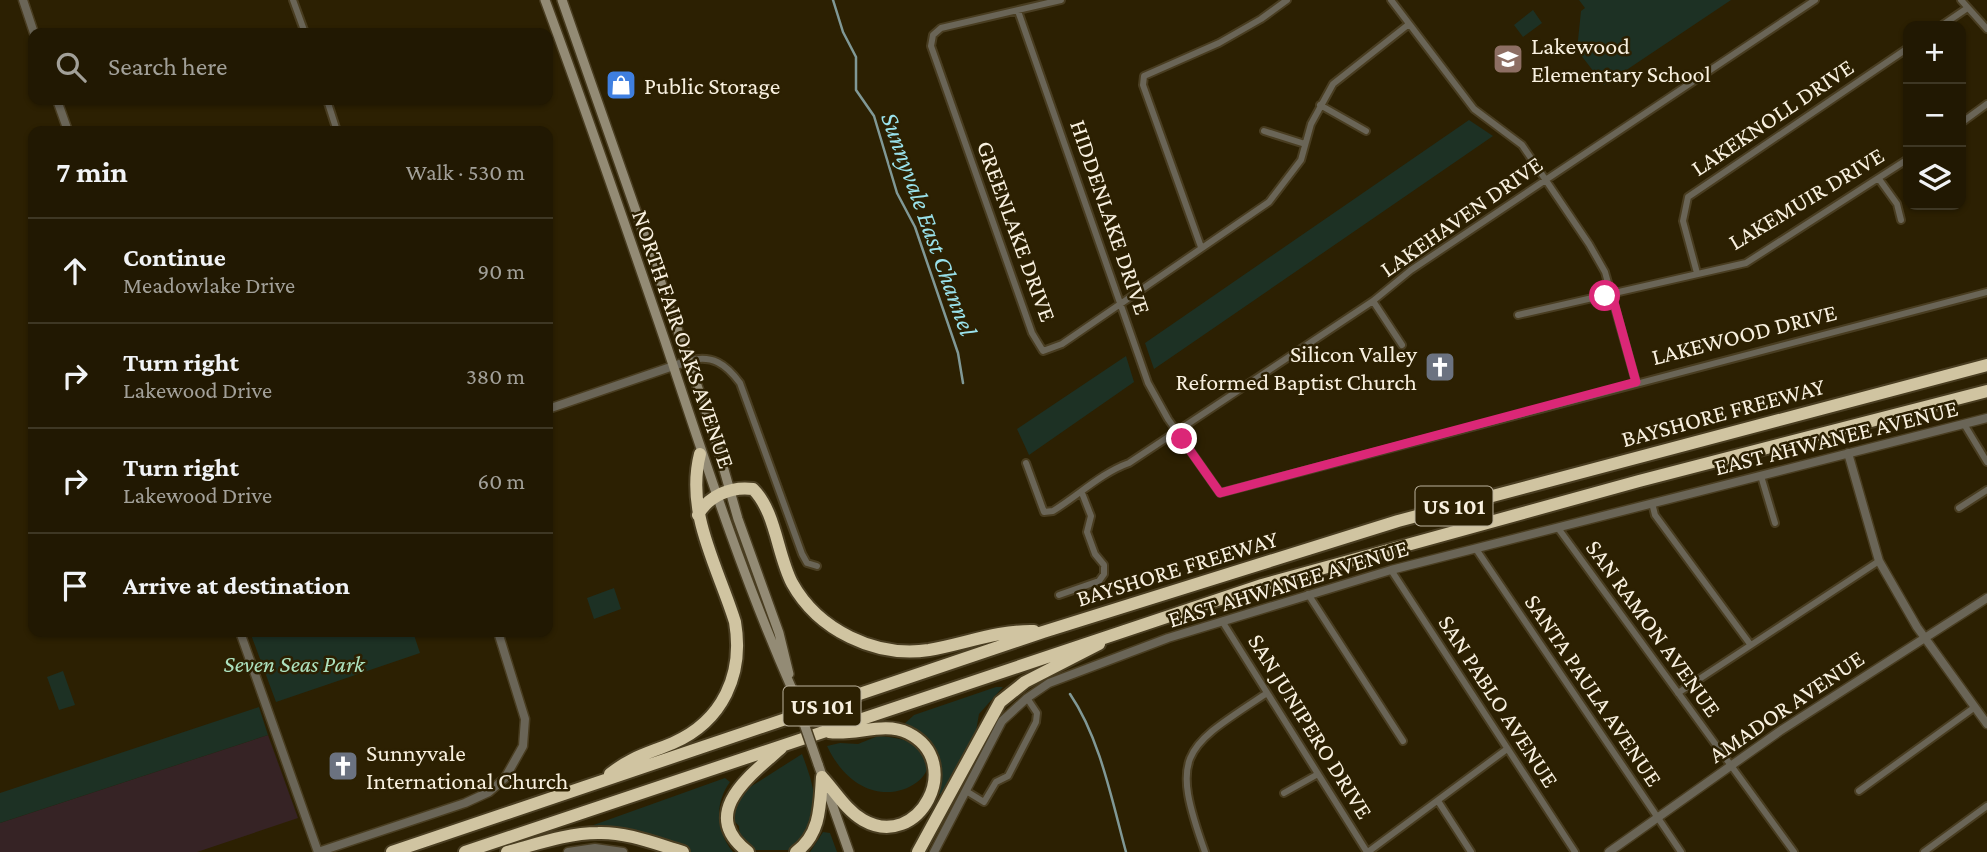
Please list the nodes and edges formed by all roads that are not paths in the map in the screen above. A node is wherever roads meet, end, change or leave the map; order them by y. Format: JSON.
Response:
{"nodes":[{"id":1,"x":24,"y":0,"type":"edge"},
{"id":2,"x":293,"y":0,"type":"edge"},
{"id":3,"x":545,"y":0,"type":"edge"},
{"id":4,"x":562,"y":0,"type":"edge"},
{"id":5,"x":1061,"y":0,"type":"edge"},
{"id":6,"x":1287,"y":0,"type":"edge"},
{"id":7,"x":1391,"y":0,"type":"edge"},
{"id":8,"x":1815,"y":0,"type":"edge"},
{"id":9,"x":1961,"y":0,"type":"edge"},
{"id":10,"x":1966,"y":9,"type":"junction"},
{"id":11,"x":1018,"y":11,"type":"junction"},
{"id":12,"x":1948,"y":21,"type":"edge"},
{"id":13,"x":1409,"y":24,"type":"junction"},
{"id":14,"x":32,"y":28,"type":"edge"},
{"id":15,"x":303,"y":28,"type":"edge"},
{"id":16,"x":1987,"y":29,"type":"edge"},
{"id":17,"x":1903,"y":51,"type":"edge"},
{"id":18,"x":1987,"y":104,"type":"edge"},
{"id":19,"x":59,"y":105,"type":"edge"},
{"id":20,"x":329,"y":105,"type":"edge"},
{"id":21,"x":1320,"y":105,"type":"junction"},
{"id":22,"x":1966,"y":119,"type":"edge"},
{"id":23,"x":66,"y":126,"type":"edge"},
{"id":24,"x":335,"y":126,"type":"edge"},
{"id":25,"x":1264,"y":131,"type":"dead end"},
{"id":26,"x":1366,"y":131,"type":"dead end"},
{"id":27,"x":1305,"y":144,"type":"junction"},
{"id":28,"x":1903,"y":163,"type":"edge"},
{"id":29,"x":1880,"y":179,"type":"junction"},
{"id":30,"x":1546,"y":180,"type":"junction"},
{"id":31,"x":1901,"y":220,"type":"dead end"},
{"id":32,"x":1201,"y":247,"type":"junction"},
{"id":33,"x":1697,"y":273,"type":"junction"},
{"id":34,"x":1987,"y":292,"type":"edge"},
{"id":35,"x":1612,"y":295,"type":"junction"},
{"id":36,"x":1373,"y":301,"type":"junction"},
{"id":37,"x":1122,"y":302,"type":"junction"},
{"id":38,"x":1518,"y":315,"type":"dead end"},
{"id":39,"x":1402,"y":345,"type":"dead end"},
{"id":40,"x":688,"y":361,"type":"junction"},
{"id":41,"x":1987,"y":365,"type":"edge"},
{"id":42,"x":672,"y":367,"type":"junction"},
{"id":43,"x":1636,"y":382,"type":"junction"},
{"id":44,"x":1987,"y":391,"type":"edge"},
{"id":45,"x":553,"y":408,"type":"edge"},
{"id":46,"x":1987,"y":418,"type":"edge"},
{"id":47,"x":1964,"y":424,"type":"junction"},
{"id":48,"x":1176,"y":431,"type":"junction"},
{"id":49,"x":1848,"y":453,"type":"junction"},
{"id":50,"x":700,"y":454,"type":"junction"},
{"id":51,"x":1987,"y":462,"type":"edge"},
{"id":52,"x":1026,"y":463,"type":"dead end"},
{"id":53,"x":1760,"y":476,"type":"junction"},
{"id":54,"x":1987,"y":490,"type":"edge"},
{"id":55,"x":1082,"y":493,"type":"junction"},
{"id":56,"x":724,"y":494,"type":"junction"},
{"id":57,"x":1652,"y":503,"type":"junction"},
{"id":58,"x":1959,"y":508,"type":"dead end"},
{"id":59,"x":698,"y":515,"type":"junction"},
{"id":60,"x":1775,"y":523,"type":"dead end"},
{"id":61,"x":1558,"y":528,"type":"junction"},
{"id":62,"x":1476,"y":549,"type":"junction"},
{"id":63,"x":1879,"y":561,"type":"junction"},
{"id":64,"x":817,"y":566,"type":"dead end"},
{"id":65,"x":1391,"y":570,"type":"junction"},
{"id":66,"x":1308,"y":594,"type":"junction"},
{"id":67,"x":1059,"y":595,"type":"dead end"},
{"id":68,"x":1987,"y":598,"type":"edge"},
{"id":69,"x":1222,"y":621,"type":"junction"},
{"id":70,"x":1125,"y":629,"type":"junction"},
{"id":71,"x":1043,"y":632,"type":"junction"},
{"id":72,"x":242,"y":637,"type":"edge"},
{"id":73,"x":500,"y":637,"type":"edge"},
{"id":74,"x":1924,"y":637,"type":"junction"},
{"id":75,"x":1750,"y":644,"type":"junction"},
{"id":76,"x":1267,"y":693,"type":"junction"},
{"id":77,"x":1678,"y":693,"type":"junction"},
{"id":78,"x":1027,"y":698,"type":"junction"},
{"id":79,"x":1975,"y":707,"type":"junction"},
{"id":80,"x":1987,"y":724,"type":"edge"},
{"id":81,"x":824,"y":731,"type":"junction"},
{"id":82,"x":1403,"y":741,"type":"dead end"},
{"id":83,"x":784,"y":745,"type":"junction"},
{"id":84,"x":1507,"y":750,"type":"junction"},
{"id":85,"x":1731,"y":766,"type":"junction"},
{"id":86,"x":820,"y":771,"type":"junction"},
{"id":87,"x":1318,"y":774,"type":"junction"},
{"id":88,"x":601,"y":781,"type":"junction"},
{"id":89,"x":966,"y":791,"type":"junction"},
{"id":90,"x":1859,"y":791,"type":"dead end"},
{"id":91,"x":1284,"y":793,"type":"dead end"},
{"id":92,"x":1438,"y":801,"type":"junction"},
{"id":93,"x":1987,"y":806,"type":"edge"},
{"id":94,"x":1657,"y":817,"type":"junction"},
{"id":95,"x":318,"y":852,"type":"edge"},
{"id":96,"x":392,"y":852,"type":"edge"},
{"id":97,"x":465,"y":852,"type":"edge"},
{"id":98,"x":507,"y":852,"type":"edge"},
{"id":99,"x":568,"y":852,"type":"edge"},
{"id":100,"x":623,"y":852,"type":"edge"},
{"id":101,"x":683,"y":852,"type":"edge"},
{"id":102,"x":748,"y":852,"type":"edge"},
{"id":103,"x":796,"y":852,"type":"edge"},
{"id":104,"x":849,"y":852,"type":"edge"},
{"id":105,"x":918,"y":852,"type":"edge"},
{"id":106,"x":934,"y":852,"type":"edge"},
{"id":107,"x":1205,"y":852,"type":"edge"},
{"id":108,"x":1367,"y":852,"type":"edge"},
{"id":109,"x":1471,"y":852,"type":"edge"},
{"id":110,"x":1575,"y":852,"type":"edge"},
{"id":111,"x":1609,"y":852,"type":"edge"},
{"id":112,"x":1681,"y":852,"type":"edge"},
{"id":113,"x":1794,"y":852,"type":"edge"},
{"id":114,"x":1924,"y":852,"type":"edge"}],
"edges":[{"from":1,"to":14,"type":"street"},
{"from":2,"to":15,"type":"street"},
{"from":3,"to":42,"type":"main road","name":"NORTH FAIR OAKS AVENUE"},
{"from":4,"to":40,"type":"main road","name":"NORTH FAIR OAKS AVENUE"},
{"from":5,"to":11,"type":"street"},
{"from":6,"to":32,"type":"street"},
{"from":7,"to":13,"type":"street"},
{"from":8,"to":30,"type":"street","name":"LAKEHAVEN DRIVE"},
{"from":9,"to":10,"type":"street"},
{"from":10,"to":12,"type":"street"},
{"from":10,"to":16,"type":"street"},
{"from":11,"to":37,"type":"street","name":"HIDDENLAKE DRIVE"},
{"from":11,"to":37,"type":"street","name":"GREENLAKE DRIVE"},
{"from":13,"to":21,"type":"street"},
{"from":13,"to":30,"type":"street"},
{"from":17,"to":33,"type":"street","name":"LAKEKNOLL DRIVE"},
{"from":18,"to":22,"type":"street"},
{"from":19,"to":23,"type":"street"},
{"from":20,"to":24,"type":"street"},
{"from":21,"to":26,"type":"street"},
{"from":21,"to":27,"type":"street"},
{"from":25,"to":27,"type":"street"},
{"from":27,"to":32,"type":"street"},
{"from":28,"to":29,"type":"street","name":"LAKEMUIR DRIVE"},
{"from":29,"to":31,"type":"street"},
{"from":29,"to":33,"type":"street","name":"LAKEMUIR DRIVE"},
{"from":30,"to":35,"type":"street"},
{"from":30,"to":36,"type":"street","name":"LAKEHAVEN DRIVE"},
{"from":32,"to":37,"type":"street"},
{"from":33,"to":35,"type":"street","name":"LAKEMUIR DRIVE"},
{"from":34,"to":43,"type":"street","name":"LAKEWOOD DRIVE"},
{"from":35,"to":38,"type":"street","name":"LAKEMUIR DRIVE"},
{"from":35,"to":43,"type":"street"},
{"from":36,"to":39,"type":"street"},
{"from":36,"to":48,"type":"street","name":"LAKEHAVEN DRIVE"},
{"from":37,"to":48,"type":"street","name":"HIDDENLAKE DRIVE"},
{"from":40,"to":42,"type":"street"},
{"from":40,"to":56,"type":"main road","name":"NORTH FAIR OAKS AVENUE"},
{"from":40,"to":64,"type":"street"},
{"from":41,"to":71,"type":"highway","name":"BAYSHORE FREEWAY","number":"US 101"},
{"from":42,"to":45,"type":"street"},
{"from":42,"to":50,"type":"main road","name":"NORTH FAIR OAKS AVENUE"},
{"from":43,"to":48,"type":"street","name":"LAKEWOOD DRIVE"},
{"from":44,"to":70,"type":"highway","name":"BAYSHORE FREEWAY","number":"US 101"},
{"from":46,"to":47,"type":"street","name":"EAST AHWANEE AVENUE"},
{"from":47,"to":49,"type":"street","name":"EAST AHWANEE AVENUE"},
{"from":47,"to":51,"type":"street"},
{"from":48,"to":55,"type":"street","name":"LAKEHAVEN DRIVE"},
{"from":49,"to":53,"type":"street","name":"EAST AHWANEE AVENUE"},
{"from":49,"to":63,"type":"street"},
{"from":50,"to":56,"type":"main road","name":"NORTH FAIR OAKS AVENUE"},
{"from":50,"to":59,"type":"highway"},
{"from":52,"to":55,"type":"street"},
{"from":53,"to":57,"type":"street","name":"EAST AHWANEE AVENUE"},
{"from":53,"to":60,"type":"street"},
{"from":54,"to":58,"type":"street"},
{"from":55,"to":67,"type":"street"},
{"from":56,"to":59,"type":"highway"},
{"from":56,"to":71,"type":"highway"},
{"from":56,"to":86,"type":"main road","name":"NORTH FAIR OAKS AVENUE","bridge":true},
{"from":57,"to":61,"type":"street","name":"EAST AHWANEE AVENUE"},
{"from":57,"to":75,"type":"street"},
{"from":59,"to":88,"type":"highway"},
{"from":61,"to":62,"type":"street","name":"EAST AHWANEE AVENUE"},
{"from":61,"to":77,"type":"street","name":"SAN RAMON AVENUE"},
{"from":62,"to":65,"type":"street","name":"EAST AHWANEE AVENUE"},
{"from":62,"to":94,"type":"street","name":"SANTA PAULA AVENUE"},
{"from":63,"to":74,"type":"street"},
{"from":63,"to":75,"type":"street"},
{"from":65,"to":66,"type":"street","name":"EAST AHWANEE AVENUE"},
{"from":65,"to":84,"type":"street","name":"SAN PABLO AVENUE"},
{"from":66,"to":69,"type":"street","name":"EAST AHWANEE AVENUE"},
{"from":66,"to":82,"type":"street"},
{"from":68,"to":74,"type":"street","name":"AMADOR AVENUE"},
{"from":69,"to":76,"type":"street","name":"SAN JUNIPERO DRIVE"},
{"from":69,"to":78,"type":"street","name":"EAST AHWANEE AVENUE"},
{"from":70,"to":81,"type":"highway","name":"BAYSHORE FREEWAY","number":"US 101"},
{"from":70,"to":105,"type":"highway"},
{"from":71,"to":88,"type":"highway","name":"BAYSHORE FREEWAY","number":"US 101"},
{"from":72,"to":95,"type":"street"},
{"from":73,"to":95,"type":"street"},
{"from":74,"to":79,"type":"street"},
{"from":74,"to":85,"type":"street","name":"AMADOR AVENUE"},
{"from":75,"to":77,"type":"street"},
{"from":76,"to":87,"type":"street","name":"SAN JUNIPERO DRIVE"},
{"from":76,"to":107,"type":"street"},
{"from":77,"to":85,"type":"street","name":"SAN RAMON AVENUE"},
{"from":78,"to":89,"type":"street","name":"EAST AHWANEE AVENUE"},
{"from":78,"to":89,"type":"street"},
{"from":79,"to":80,"type":"street"},
{"from":79,"to":90,"type":"street"},
{"from":81,"to":83,"type":"highway","name":"BAYSHORE FREEWAY","number":"US 101"},
{"from":81,"to":86,"type":"highway"},
{"from":83,"to":97,"type":"highway","name":"BAYSHORE FREEWAY","number":"US 101"},
{"from":83,"to":102,"type":"highway"},
{"from":84,"to":92,"type":"street"},
{"from":84,"to":110,"type":"street","name":"SAN PABLO AVENUE"},
{"from":85,"to":94,"type":"street","name":"AMADOR AVENUE"},
{"from":85,"to":113,"type":"street","name":"SAN RAMON AVENUE"},
{"from":86,"to":103,"type":"highway"},
{"from":86,"to":104,"type":"main road","name":"NORTH FAIR OAKS AVENUE"},
{"from":87,"to":91,"type":"street"},
{"from":87,"to":108,"type":"street","name":"SAN JUNIPERO DRIVE"},
{"from":88,"to":96,"type":"highway","name":"BAYSHORE FREEWAY","number":"US 101"},
{"from":89,"to":106,"type":"street","name":"EAST AHWANEE AVENUE"},
{"from":92,"to":108,"type":"street"},
{"from":92,"to":109,"type":"street"},
{"from":93,"to":114,"type":"street"},
{"from":94,"to":111,"type":"street","name":"AMADOR AVENUE"},
{"from":94,"to":112,"type":"street","name":"SANTA PAULA AVENUE"},
{"from":98,"to":101,"type":"highway"},
{"from":99,"to":100,"type":"street"}]}
